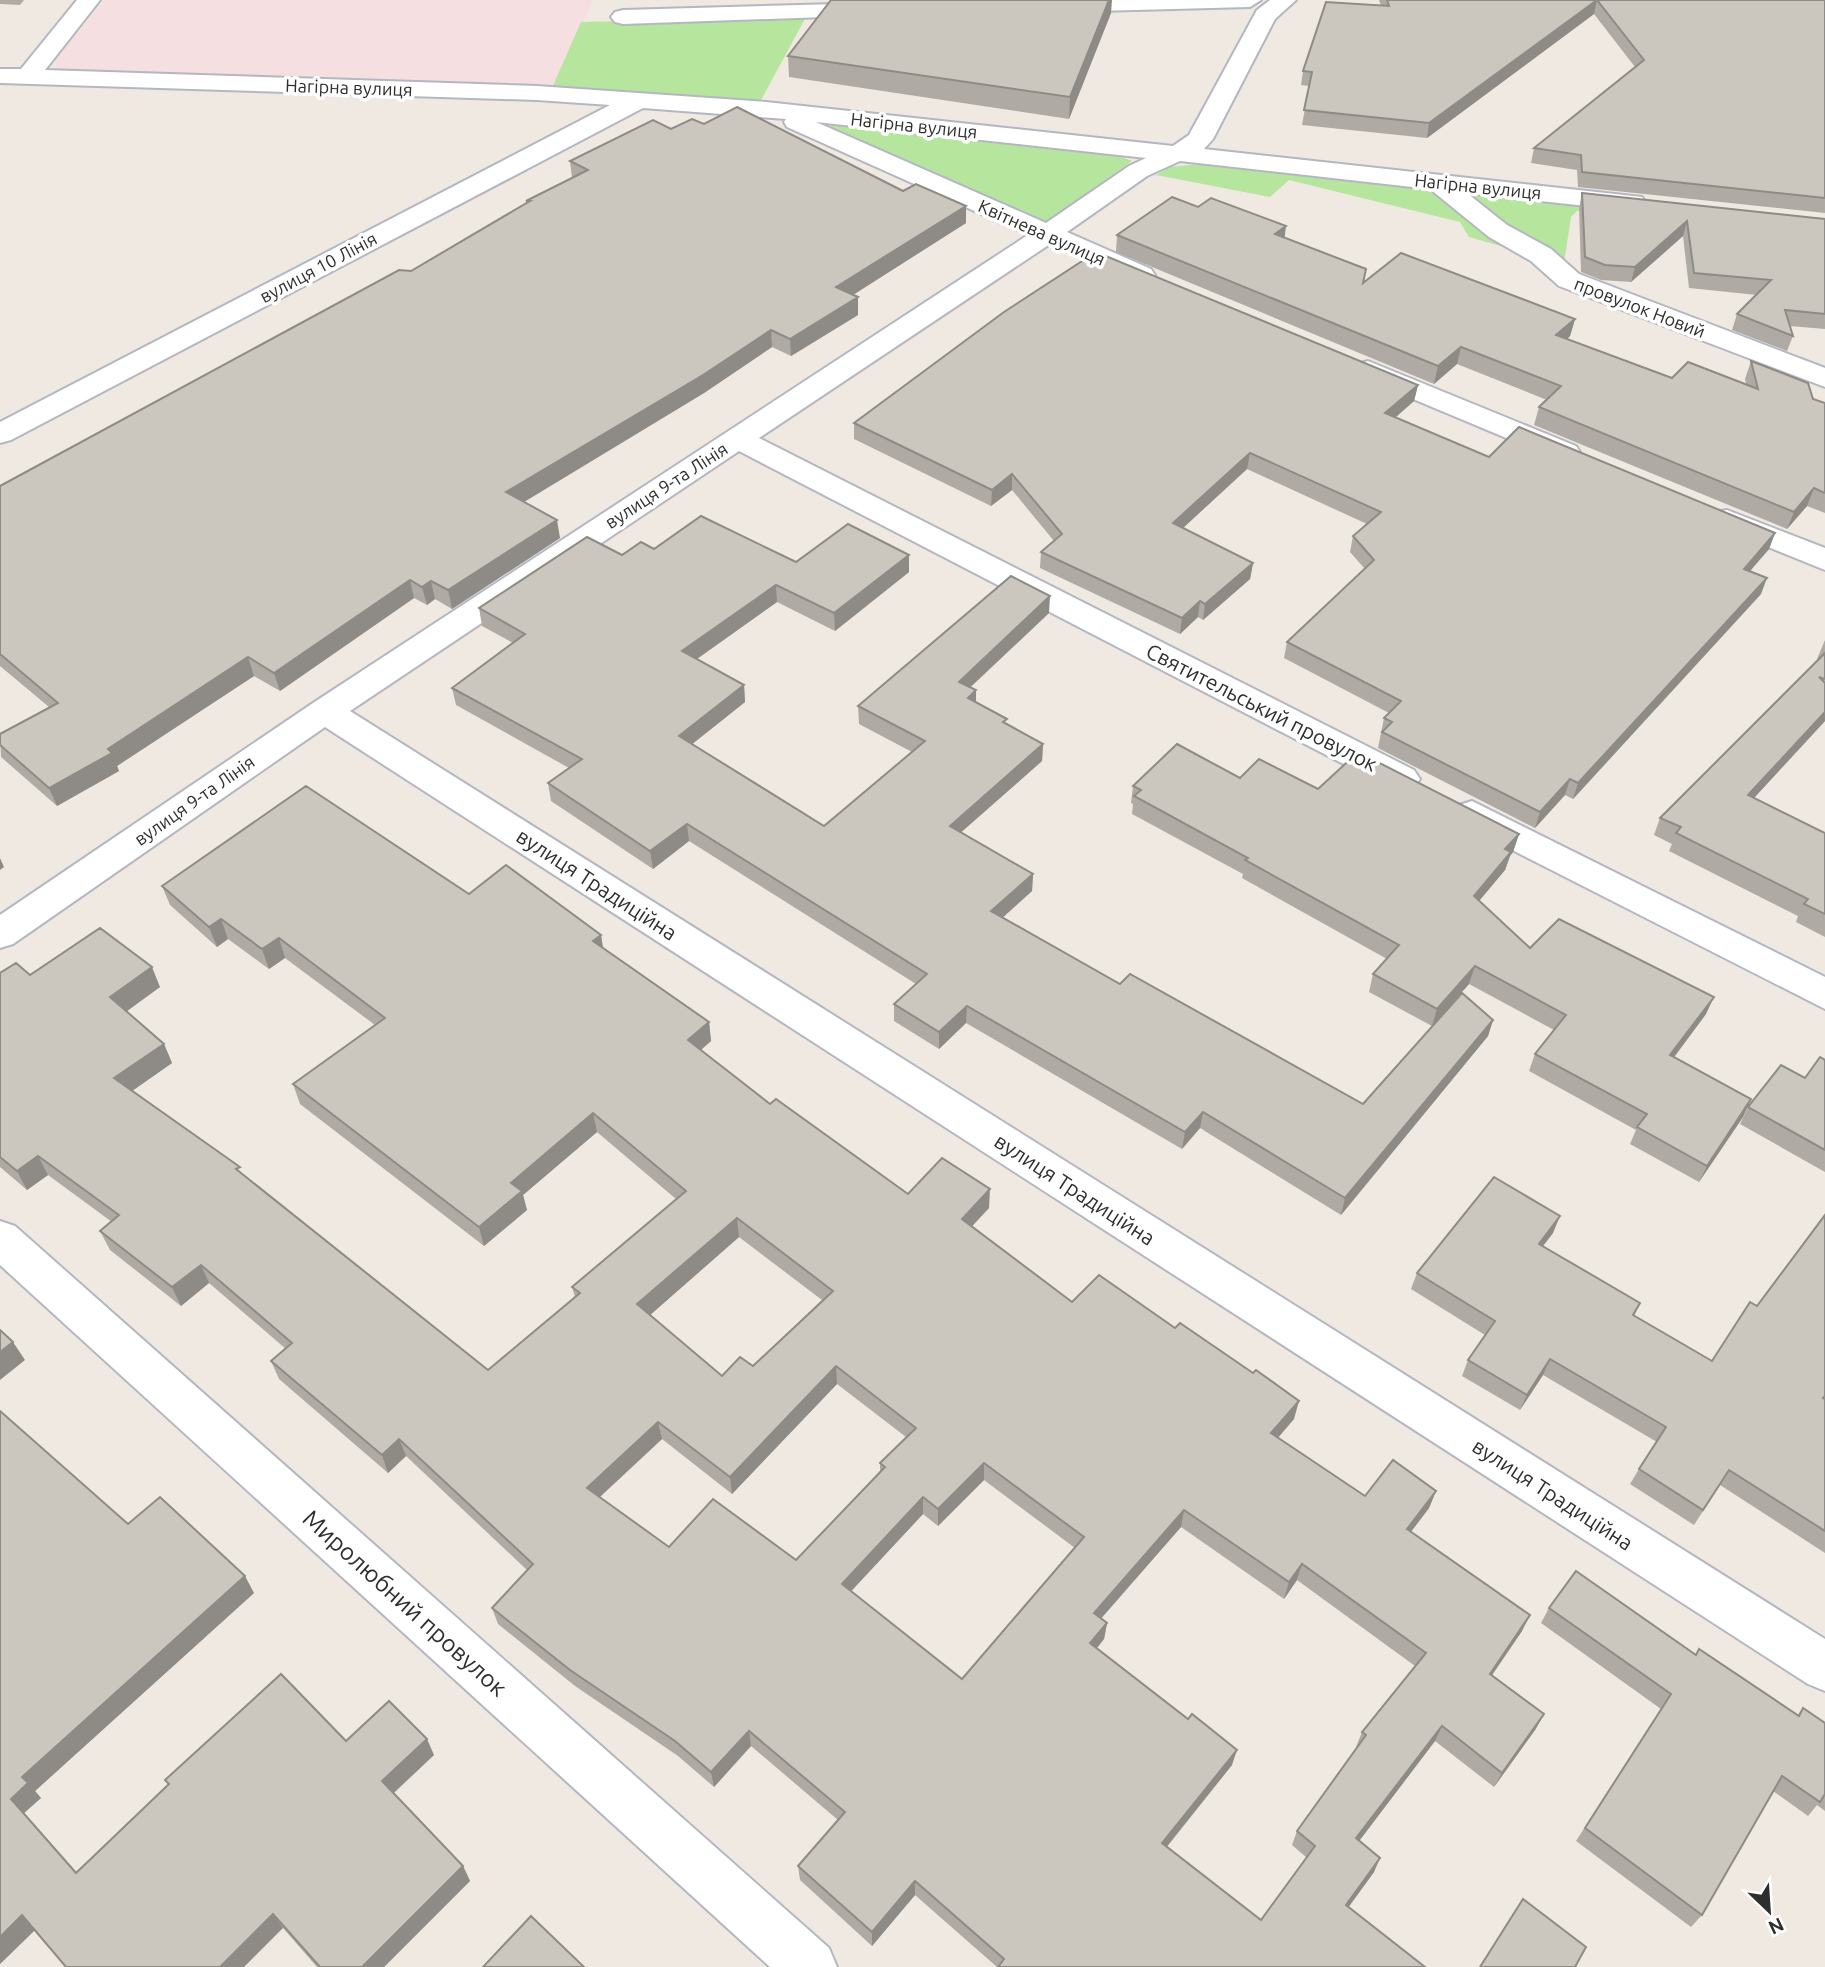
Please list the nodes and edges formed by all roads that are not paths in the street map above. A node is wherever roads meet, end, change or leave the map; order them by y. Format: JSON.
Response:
{"nodes":[{"id":1,"x":89,"y":0,"type":"edge"},
{"id":2,"x":1250,"y":0,"type":"edge"},
{"id":3,"x":1285,"y":0,"type":"edge"},
{"id":4,"x":1035,"y":6,"type":"edge"},
{"id":5,"x":898,"y":10,"type":"edge"},
{"id":6,"x":623,"y":17,"type":"dead end"},
{"id":7,"x":0,"y":76,"type":"edge"},
{"id":8,"x":27,"y":76,"type":"junction"},
{"id":9,"x":637,"y":101,"type":"junction"},
{"id":10,"x":766,"y":109,"type":"junction"},
{"id":11,"x":1176,"y":153,"type":"junction"},
{"id":12,"x":1438,"y":182,"type":"junction"},
{"id":13,"x":1659,"y":206,"type":"edge"},
{"id":14,"x":1046,"y":235,"type":"junction"},
{"id":15,"x":1160,"y":283,"type":"edge"},
{"id":16,"x":1338,"y":357,"type":"edge"},
{"id":17,"x":1825,"y":378,"type":"edge"},
{"id":18,"x":0,"y":434,"type":"edge"},
{"id":19,"x":736,"y":438,"type":"junction"},
{"id":20,"x":1593,"y":463,"type":"edge"},
{"id":21,"x":1696,"y":506,"type":"edge"},
{"id":22,"x":1825,"y":560,"type":"edge"},
{"id":23,"x":325,"y":710,"type":"junction"},
{"id":24,"x":0,"y":934,"type":"edge"},
{"id":25,"x":1825,"y":995,"type":"edge"},
{"id":26,"x":0,"y":1239,"type":"edge"},
{"id":27,"x":1825,"y":1667,"type":"edge"},
{"id":28,"x":810,"y":1967,"type":"edge"}],
"edges":[{"from":1,"to":8,"type":"street"},
{"from":2,"to":4,"type":"street"},
{"from":3,"to":11,"type":"street","name":"вулиця 9-та Лінія"},
{"from":5,"to":6,"type":"street"},
{"from":7,"to":8,"type":"street","name":"Нагірна вулиця"},
{"from":8,"to":9,"type":"street","name":"Нагірна вулиця"},
{"from":9,"to":10,"type":"street","name":"Нагірна вулиця"},
{"from":9,"to":18,"type":"street","name":"вулиця 10 Лінія"},
{"from":10,"to":11,"type":"street","name":"Нагірна вулиця"},
{"from":10,"to":14,"type":"street","name":"Квітнева вулиця"},
{"from":11,"to":12,"type":"street","name":"Нагірна вулиця"},
{"from":11,"to":14,"type":"street","name":"вулиця 9-та Лінія"},
{"from":12,"to":13,"type":"street","name":"Нагірна вулиця"},
{"from":12,"to":17,"type":"street","name":"провулок Новий"},
{"from":14,"to":15,"type":"street","name":"Квітнева вулиця"},
{"from":14,"to":19,"type":"street","name":"вулиця 9-та Лінія"},
{"from":16,"to":20,"type":"street"},
{"from":19,"to":23,"type":"street","name":"вулиця 9-та Лінія"},
{"from":19,"to":25,"type":"street","name":"Святительський провулок"},
{"from":21,"to":22,"type":"street"},
{"from":23,"to":24,"type":"street","name":"вулиця 9-та Лінія"},
{"from":23,"to":27,"type":"street","name":"вулиця Традиційна"},
{"from":26,"to":28,"type":"street","name":"Миролюбний провулок"}]}
